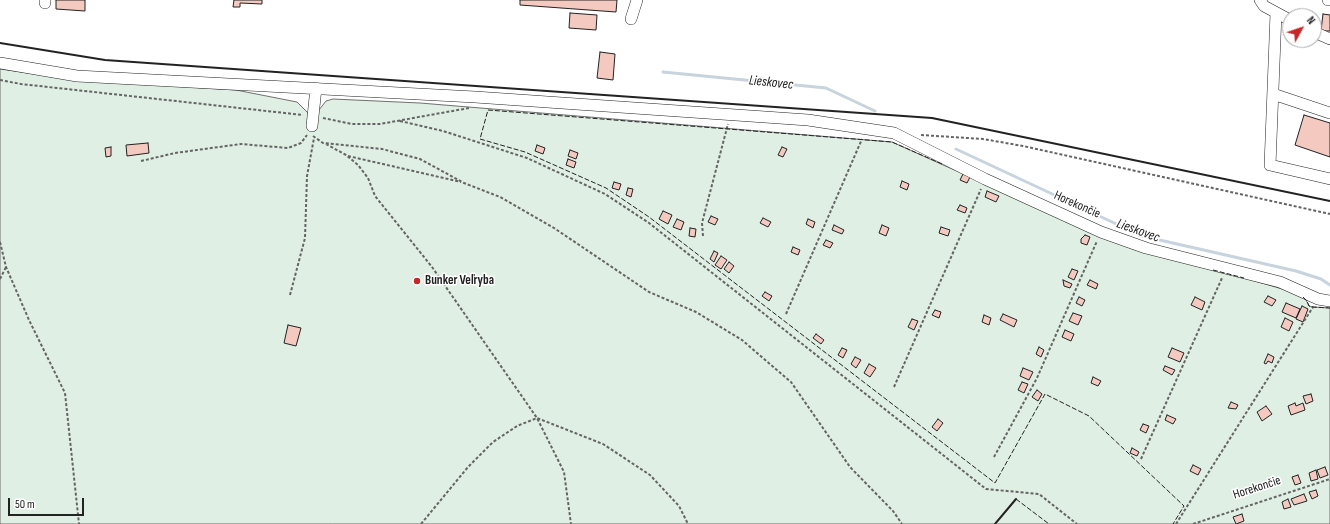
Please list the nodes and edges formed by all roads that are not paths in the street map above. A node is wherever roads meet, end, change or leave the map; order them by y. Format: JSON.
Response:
{"nodes":[{"id":1,"x":637,"y":0,"type":"edge"},
{"id":2,"x":1260,"y":0,"type":"edge"},
{"id":3,"x":1276,"y":13,"type":"junction"},
{"id":4,"x":1282,"y":16,"type":"edge"},
{"id":5,"x":632,"y":19,"type":"dead end"},
{"id":6,"x":0,"y":63,"type":"edge"},
{"id":7,"x":316,"y":88,"type":"junction"},
{"id":8,"x":1273,"y":94,"type":"junction"},
{"id":9,"x":1330,"y":113,"type":"edge"},
{"id":10,"x":313,"y":120,"type":"road end"},
{"id":11,"x":1330,"y":178,"type":"edge"},
{"id":12,"x":1330,"y":301,"type":"edge"}],
"edges":[{"from":1,"to":5,"type":"lane"},
{"from":2,"to":3,"type":"lane"},
{"from":3,"to":4,"type":"lane"},
{"from":3,"to":8,"type":"lane"},
{"from":6,"to":7,"type":"lane","name":"Horekončie"},
{"from":7,"to":10,"type":"lane"},
{"from":7,"to":12,"type":"lane","name":"Horekončie"},
{"from":8,"to":9,"type":"lane"},
{"from":8,"to":11,"type":"lane"}]}
